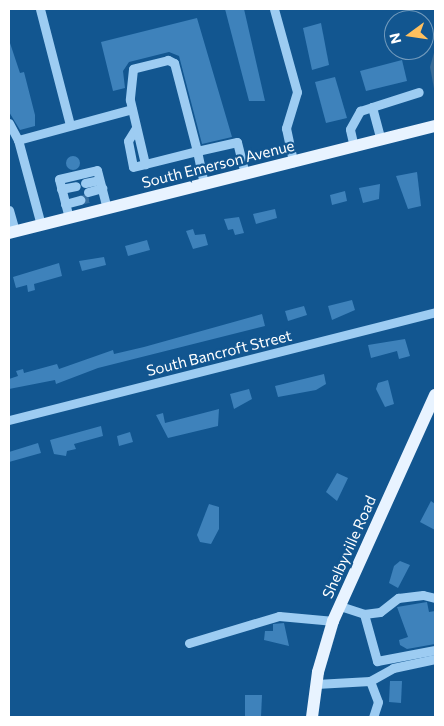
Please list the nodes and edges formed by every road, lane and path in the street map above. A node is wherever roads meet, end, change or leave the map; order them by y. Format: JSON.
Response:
{"nodes":[{"id":1,"x":40,"y":9,"type":"edge"},
{"id":2,"x":274,"y":9,"type":"edge"},
{"id":3,"x":420,"y":92,"type":"dead end"},
{"id":4,"x":372,"y":107,"type":"junction"},
{"id":5,"x":132,"y":109,"type":"junction"},
{"id":6,"x":9,"y":122,"type":"edge"},
{"id":7,"x":70,"y":124,"type":"junction"},
{"id":8,"x":435,"y":126,"type":"edge"},
{"id":9,"x":18,"y":140,"type":"junction"},
{"id":10,"x":381,"y":140,"type":"junction"},
{"id":11,"x":354,"y":147,"type":"junction"},
{"id":12,"x":197,"y":152,"type":"junction"},
{"id":13,"x":293,"y":162,"type":"junction"},
{"id":14,"x":245,"y":174,"type":"junction"},
{"id":15,"x":204,"y":184,"type":"junction"},
{"id":16,"x":101,"y":188,"type":"junction"},
{"id":17,"x":83,"y":192,"type":"junction"},
{"id":18,"x":64,"y":197,"type":"junction"},
{"id":19,"x":107,"y":208,"type":"junction"},
{"id":20,"x":9,"y":210,"type":"edge"},
{"id":21,"x":69,"y":218,"type":"junction"},
{"id":22,"x":41,"y":225,"type":"junction"},
{"id":23,"x":12,"y":232,"type":"edge"},
{"id":24,"x":435,"y":312,"type":"edge"},
{"id":25,"x":435,"y":395,"type":"edge"},
{"id":26,"x":9,"y":420,"type":"edge"},
{"id":27,"x":435,"y":598,"type":"edge"},
{"id":28,"x":340,"y":606,"type":"junction"},
{"id":29,"x":364,"y":614,"type":"junction"},
{"id":30,"x":334,"y":621,"type":"junction"},
{"id":31,"x":189,"y":643,"type":"dead end"},
{"id":32,"x":435,"y":650,"type":"edge"},
{"id":33,"x":435,"y":659,"type":"edge"},
{"id":34,"x":370,"y":681,"type":"junction"},
{"id":35,"x":316,"y":684,"type":"junction"},
{"id":36,"x":312,"y":717,"type":"edge"},
{"id":37,"x":373,"y":717,"type":"edge"}],
"edges":[{"from":1,"to":7,"type":"street"},
{"from":2,"to":13,"type":"street"},
{"from":3,"to":4,"type":"street"},
{"from":4,"to":10,"type":"street"},
{"from":4,"to":11,"type":"street"},
{"from":5,"to":7,"type":"street"},
{"from":5,"to":12,"type":"street"},
{"from":5,"to":12,"type":"street"},
{"from":6,"to":9,"type":"street"},
{"from":7,"to":9,"type":"street"},
{"from":8,"to":10,"type":"main road","name":"South Emerson Avenue"},
{"from":9,"to":22,"type":"street"},
{"from":10,"to":11,"type":"main road","name":"South Emerson Avenue"},
{"from":11,"to":13,"type":"main road","name":"South Emerson Avenue"},
{"from":12,"to":14,"type":"street"},
{"from":12,"to":15,"type":"street"},
{"from":13,"to":14,"type":"main road","name":"South Emerson Avenue"},
{"from":14,"to":15,"type":"main road","name":"South Emerson Avenue"},
{"from":15,"to":19,"type":"main road","name":"South Emerson Avenue"},
{"from":16,"to":17,"type":"street"},
{"from":16,"to":17,"type":"street"},
{"from":16,"to":18,"type":"street"},
{"from":16,"to":19,"type":"street"},
{"from":17,"to":18,"type":"street"},
{"from":17,"to":18,"type":"street"},
{"from":18,"to":21,"type":"street"},
{"from":19,"to":21,"type":"main road","name":"South Emerson Avenue"},
{"from":20,"to":23,"type":"street"},
{"from":21,"to":22,"type":"main road","name":"South Emerson Avenue"},
{"from":22,"to":23,"type":"main road","name":"South Emerson Avenue"},
{"from":24,"to":26,"type":"street","name":"South Bancroft Street"},
{"from":25,"to":28,"type":"main road","name":"Shelbyville Road"},
{"from":27,"to":29,"type":"street"},
{"from":28,"to":29,"type":"street"},
{"from":28,"to":30,"type":"main road","name":"Shelbyville Road"},
{"from":29,"to":32,"type":"street"},
{"from":30,"to":31,"type":"street"},
{"from":30,"to":35,"type":"main road","name":"Shelbyville Road"},
{"from":33,"to":34,"type":"street"},
{"from":34,"to":35,"type":"street"},
{"from":34,"to":37,"type":"street"},
{"from":35,"to":36,"type":"main road","name":"Shelbyville Road"}]}
